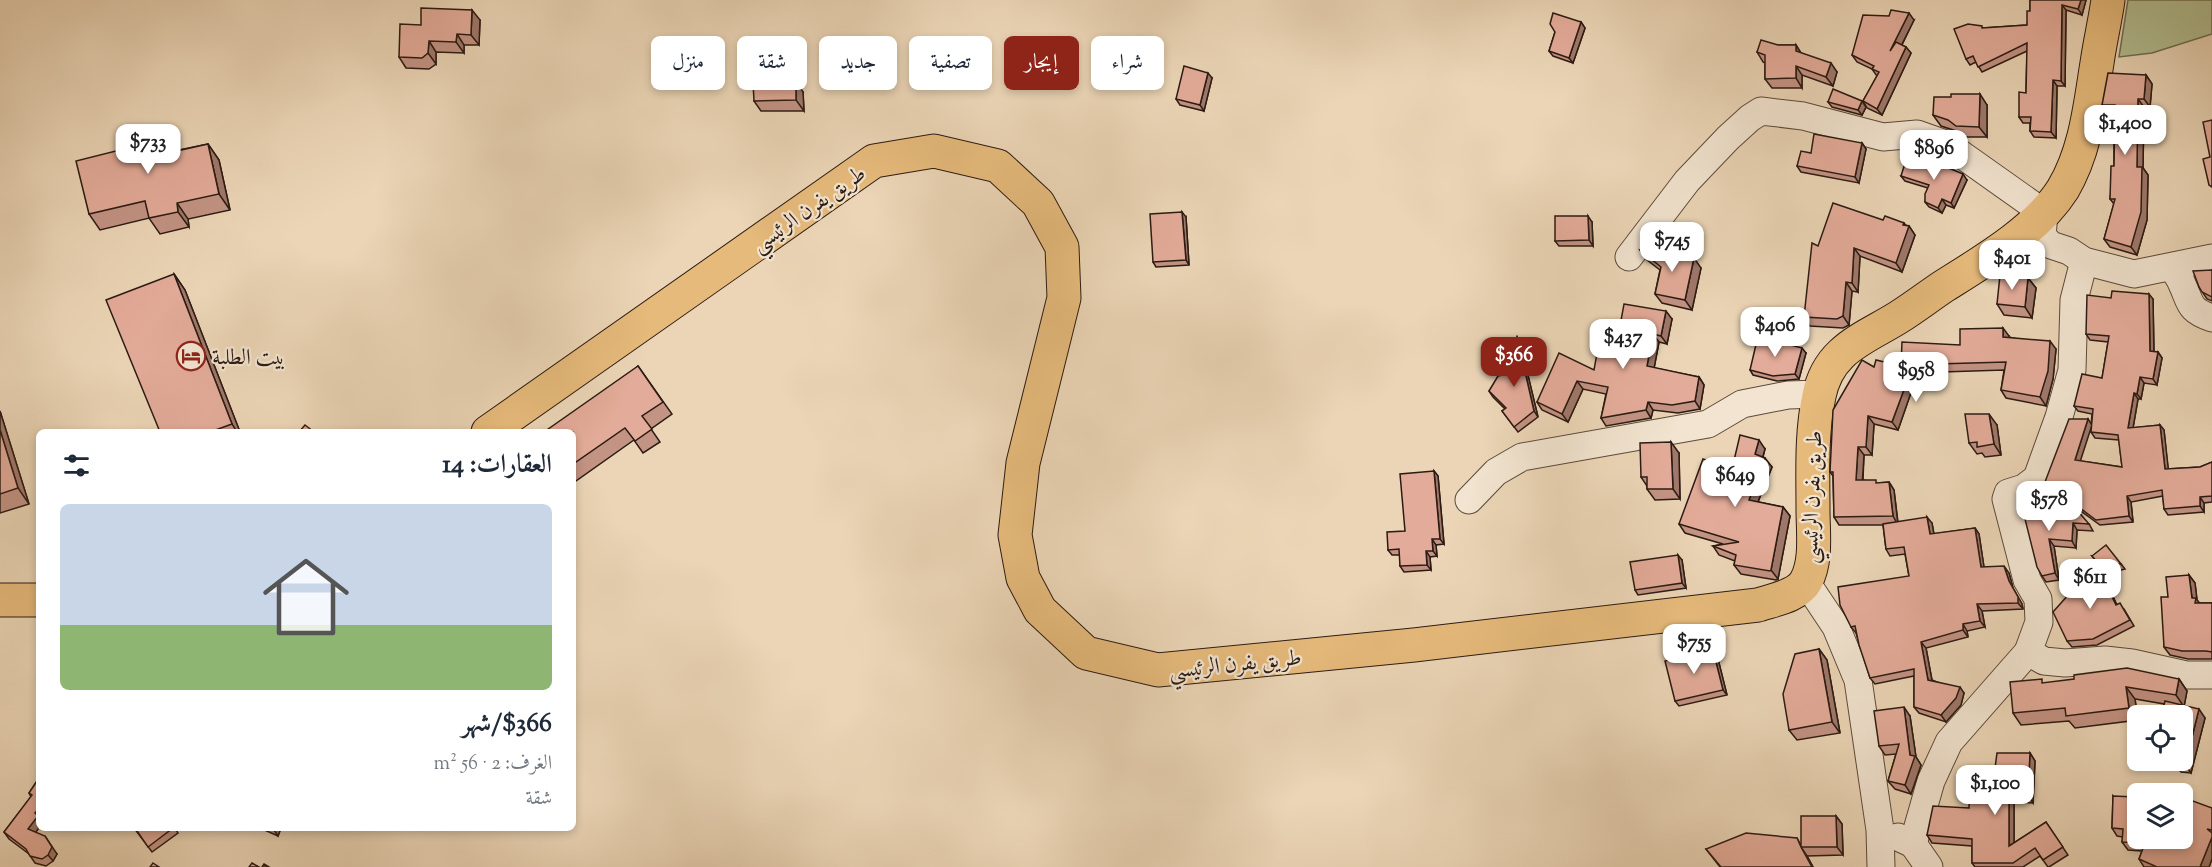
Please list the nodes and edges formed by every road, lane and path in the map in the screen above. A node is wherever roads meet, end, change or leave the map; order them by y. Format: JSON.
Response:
{"nodes":[{"id":1,"x":2108,"y":0,"type":"edge"},
{"id":2,"x":2044,"y":213,"type":"junction"},
{"id":3,"x":1629,"y":257,"type":"dead end"},
{"id":4,"x":2212,"y":258,"type":"edge"},
{"id":5,"x":2084,"y":261,"type":"junction"},
{"id":6,"x":2172,"y":267,"type":"junction"},
{"id":7,"x":2212,"y":318,"type":"edge"},
{"id":8,"x":1819,"y":394,"type":"junction"},
{"id":9,"x":493,"y":429,"type":"edge"},
{"id":10,"x":1468,"y":500,"type":"dead end"},
{"id":11,"x":1806,"y":582,"type":"junction"},
{"id":12,"x":0,"y":600,"type":"edge"},
{"id":13,"x":36,"y":600,"type":"edge"},
{"id":14,"x":2028,"y":652,"type":"junction"},
{"id":15,"x":2212,"y":675,"type":"edge"},
{"id":16,"x":1880,"y":830,"type":"junction"},
{"id":17,"x":1913,"y":844,"type":"junction"},
{"id":18,"x":1881,"y":867,"type":"edge"},
{"id":19,"x":1929,"y":867,"type":"edge"}],
"edges":[{"from":1,"to":2,"type":"main road","name":"طريق يفرن الرئيسي"},
{"from":2,"to":3,"type":"street"},
{"from":2,"to":5,"type":"street"},
{"from":2,"to":8,"type":"main road","name":"طريق يفرن الرئيسي"},
{"from":4,"to":6,"type":"street"},
{"from":5,"to":6,"type":"street"},
{"from":5,"to":14,"type":"street"},
{"from":6,"to":7,"type":"street"},
{"from":8,"to":10,"type":"street"},
{"from":8,"to":11,"type":"main road","name":"طريق يفرن الرئيسي"},
{"from":9,"to":11,"type":"main road","name":"طريق يفرن الرئيسي"},
{"from":11,"to":16,"type":"street"},
{"from":12,"to":13,"type":"main road"},
{"from":14,"to":15,"type":"street"},
{"from":14,"to":17,"type":"street"},
{"from":16,"to":17,"type":"street"},
{"from":16,"to":18,"type":"street"},
{"from":17,"to":19,"type":"street"}]}
